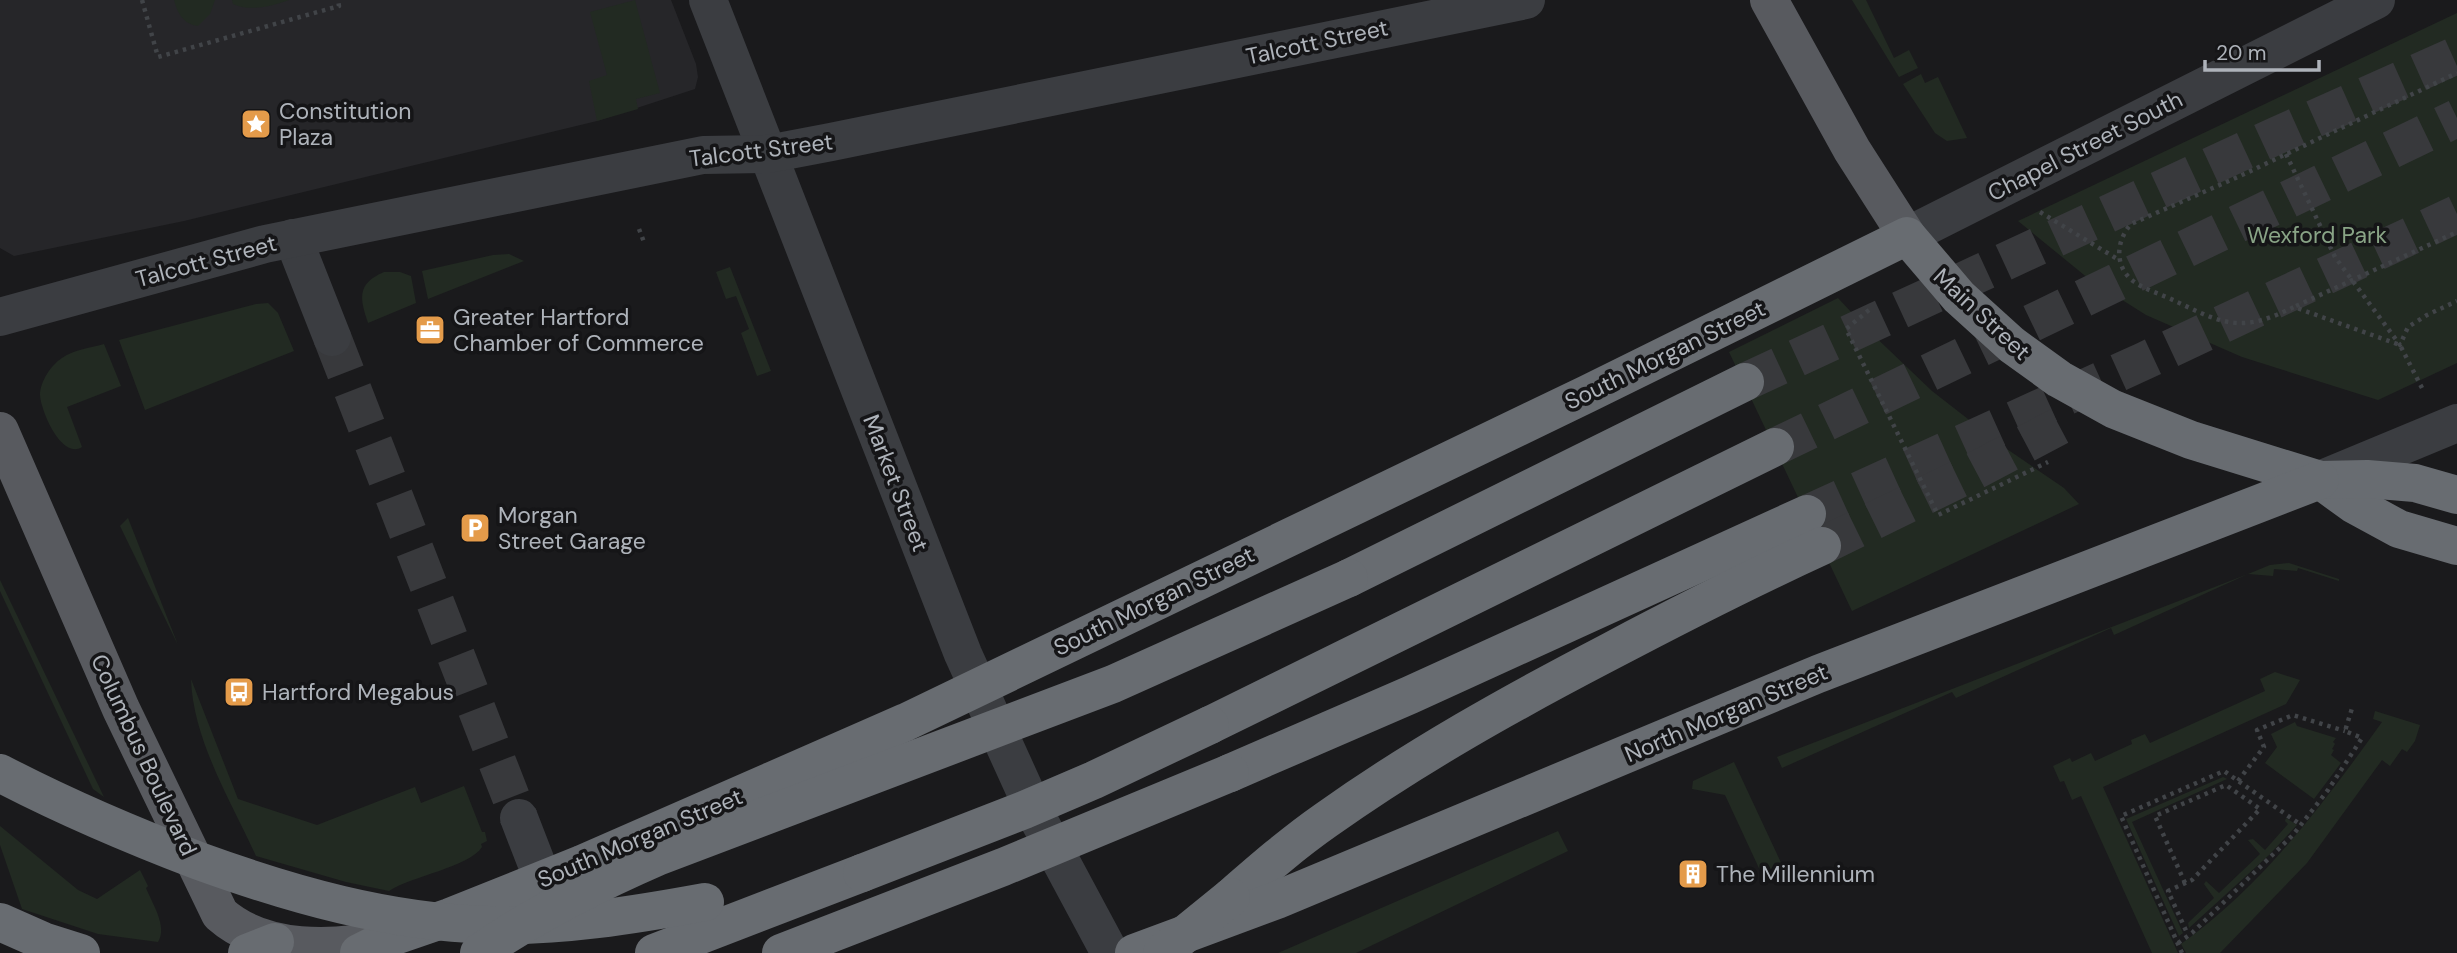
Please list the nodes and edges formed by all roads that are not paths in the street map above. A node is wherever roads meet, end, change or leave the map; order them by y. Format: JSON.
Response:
{"nodes":[{"id":1,"x":708,"y":0,"type":"edge"},
{"id":2,"x":1526,"y":0,"type":"edge"},
{"id":3,"x":1769,"y":0,"type":"edge"},
{"id":4,"x":2376,"y":0,"type":"edge"},
{"id":5,"x":768,"y":154,"type":"junction"},
{"id":6,"x":1907,"y":236,"type":"junction"},
{"id":7,"x":293,"y":239,"type":"junction"},
{"id":8,"x":0,"y":317,"type":"edge"},
{"id":9,"x":332,"y":337,"type":"tunnel mouth"},
{"id":10,"x":1745,"y":382,"type":"tunnel mouth"},
{"id":11,"x":2457,"y":423,"type":"edge"},
{"id":12,"x":0,"y":431,"type":"edge"},
{"id":13,"x":1775,"y":447,"type":"tunnel mouth"},
{"id":14,"x":2320,"y":480,"type":"junction"},
{"id":15,"x":2457,"y":495,"type":"edge"},
{"id":16,"x":2457,"y":546,"type":"edge"},
{"id":17,"x":977,"y":688,"type":"junction"},
{"id":18,"x":0,"y":773,"type":"edge"},
{"id":19,"x":519,"y":818,"type":"tunnel mouth"},
{"id":20,"x":862,"y":873,"type":"junction"},
{"id":21,"x":543,"y":880,"type":"junction"},
{"id":22,"x":1231,"y":897,"type":"junction"},
{"id":23,"x":0,"y":922,"type":"edge"},
{"id":24,"x":374,"y":945,"type":"edge"},
{"id":25,"x":261,"y":948,"type":"edge"},
{"id":26,"x":10,"y":953,"type":"edge"},
{"id":27,"x":81,"y":953,"type":"edge"},
{"id":28,"x":479,"y":953,"type":"edge"},
{"id":29,"x":654,"y":953,"type":"edge"},
{"id":30,"x":781,"y":953,"type":"edge"},
{"id":31,"x":1110,"y":953,"type":"edge"},
{"id":32,"x":1134,"y":953,"type":"edge"},
{"id":33,"x":1162,"y":953,"type":"edge"},
{"id":34,"x":1186,"y":953,"type":"edge"}],
"edges":[{"from":1,"to":5,"type":"street","name":"Market Street"},
{"from":2,"to":5,"type":"street","name":"Talcott Street"},
{"from":3,"to":6,"type":"main road","name":"Main Street"},
{"from":4,"to":6,"type":"street","name":"Chapel Street South"},
{"from":5,"to":7,"type":"street","name":"Talcott Street"},
{"from":5,"to":17,"type":"street","name":"Market Street"},
{"from":6,"to":14,"type":"highway","name":"Main Street"},
{"from":6,"to":17,"type":"highway","name":"South Morgan Street"},
{"from":7,"to":8,"type":"street","name":"Talcott Street"},
{"from":7,"to":9,"type":"street"},
{"from":10,"to":28,"type":"highway","bridge":true},
{"from":11,"to":14,"type":"street"},
{"from":12,"to":25,"type":"main road","name":"Columbus Boulevard"},
{"from":13,"to":20,"type":"highway","bridge":true},
{"from":14,"to":15,"type":"highway","name":"Main Street"},
{"from":14,"to":16,"type":"highway","name":"Main Street"},
{"from":14,"to":32,"type":"highway","name":"North Morgan Street"},
{"from":17,"to":21,"type":"highway","name":"South Morgan Street"},
{"from":17,"to":31,"type":"street","name":"Market Street"},
{"from":18,"to":20,"type":"highway","bridge":true},
{"from":19,"to":21,"type":"street"},
{"from":20,"to":29,"type":"highway"},
{"from":21,"to":24,"type":"highway","name":"South Morgan Street"},
{"from":22,"to":30,"type":"highway","bridge":true},
{"from":22,"to":33,"type":"highway","bridge":true},
{"from":22,"to":34,"type":"highway","bridge":true},
{"from":23,"to":26,"type":"highway"},
{"from":23,"to":27,"type":"highway"},
{"from":24,"to":25,"type":"main road","name":"Columbus Boulevard"}]}
